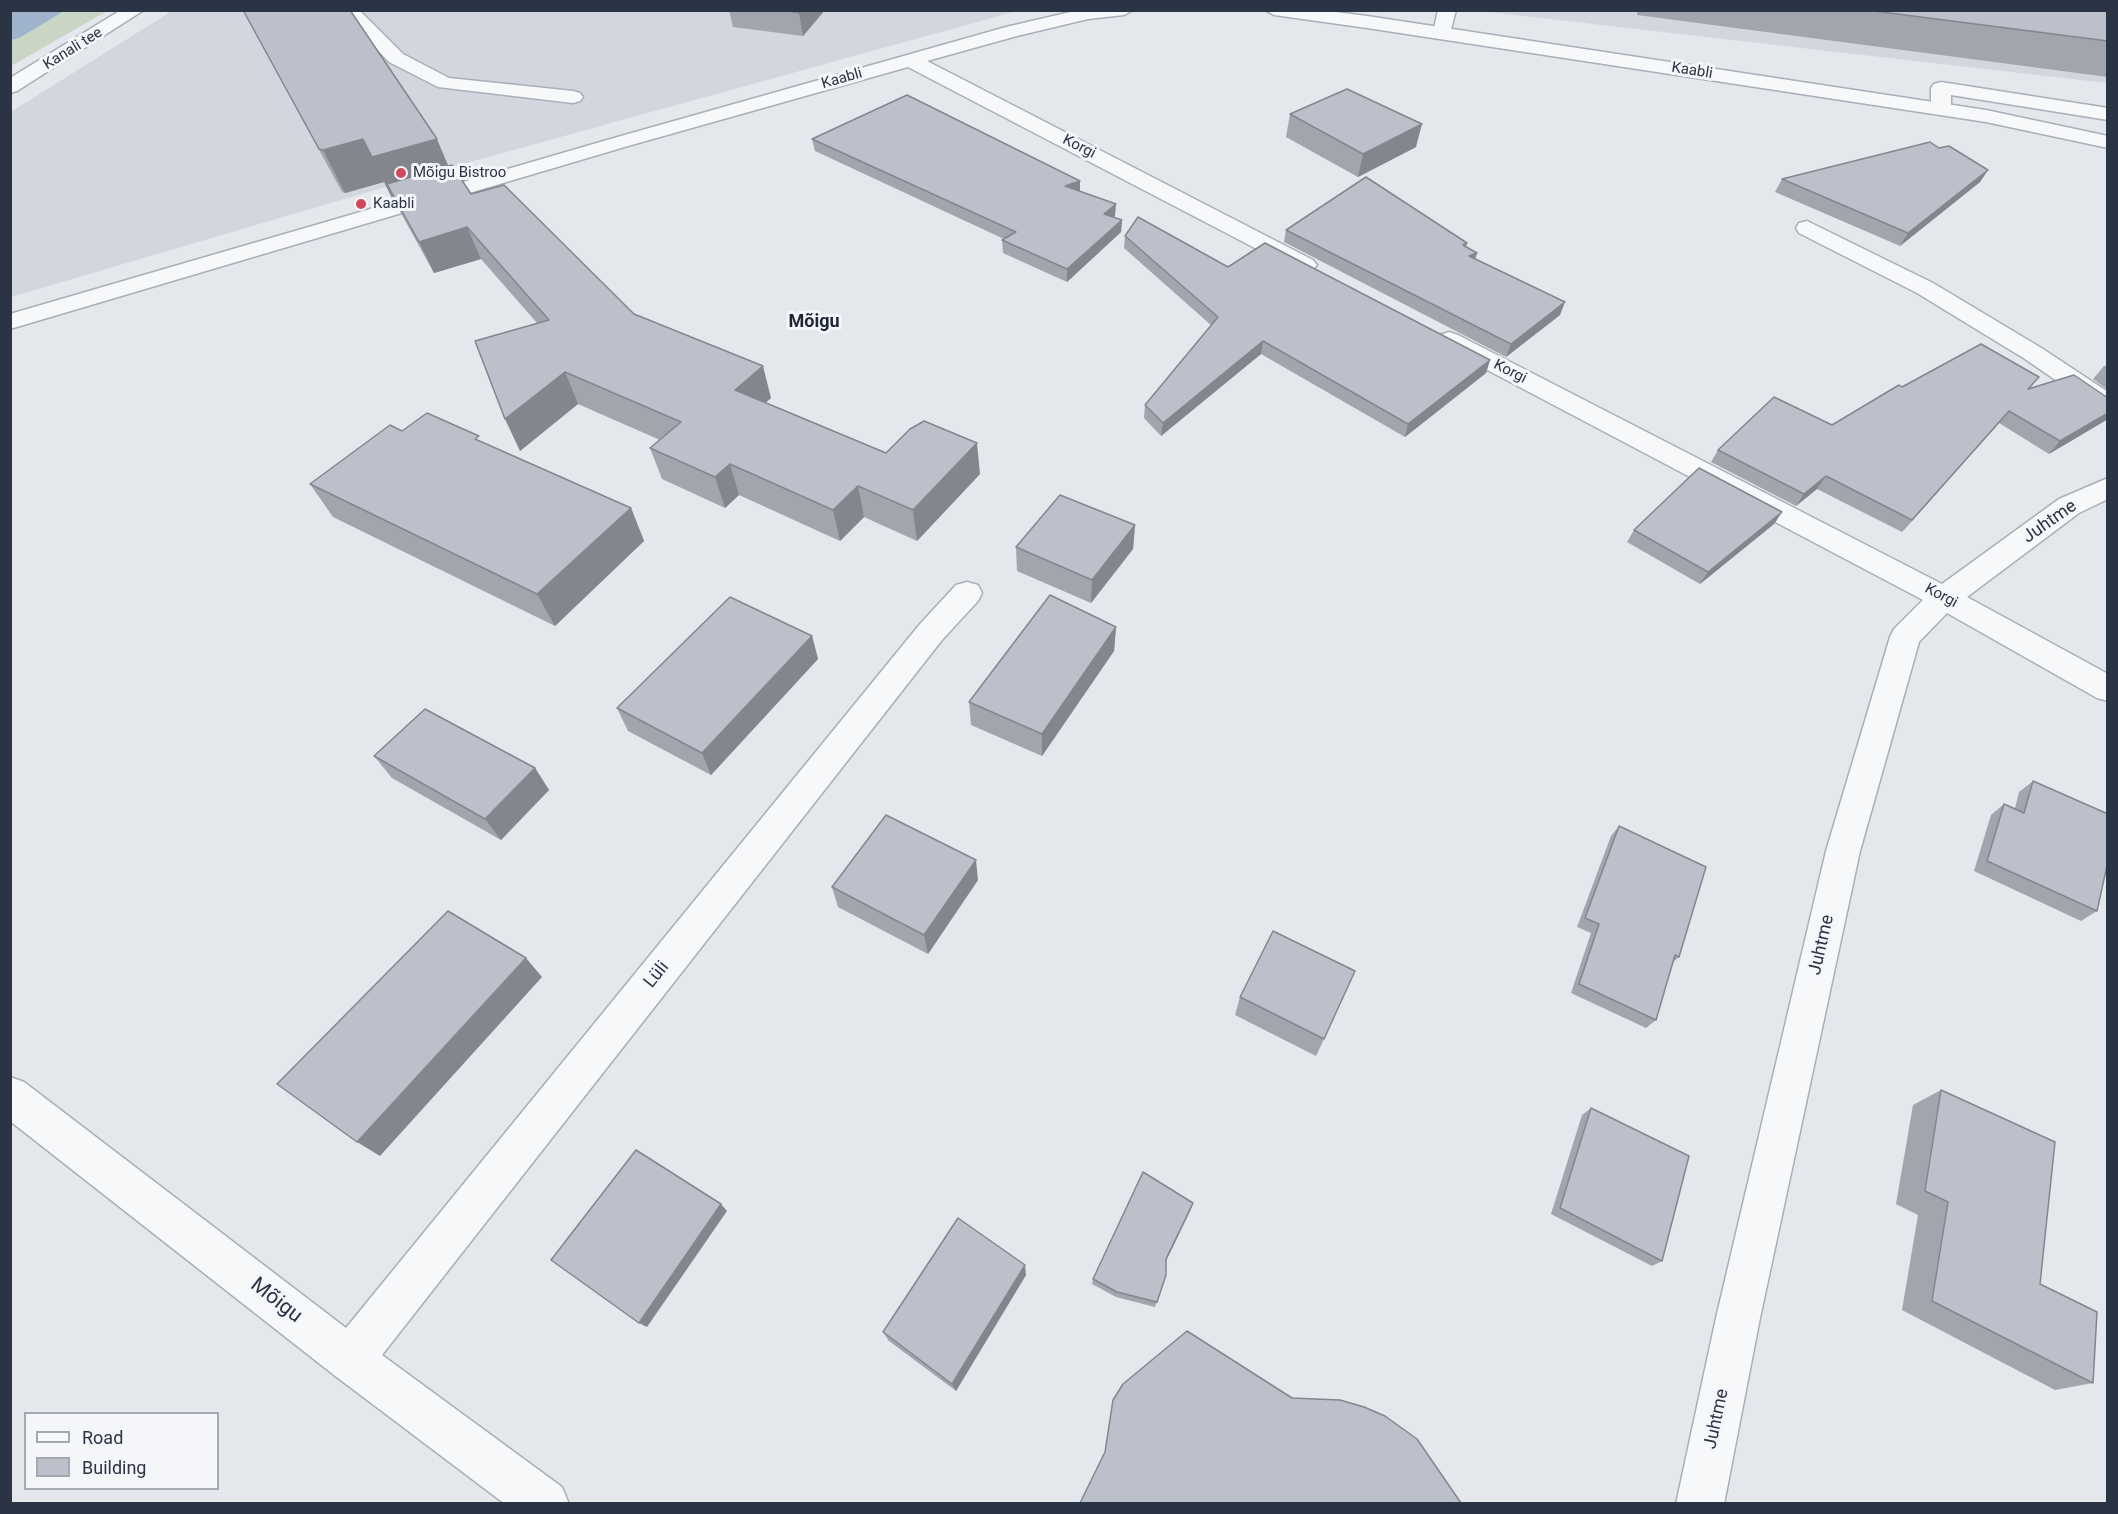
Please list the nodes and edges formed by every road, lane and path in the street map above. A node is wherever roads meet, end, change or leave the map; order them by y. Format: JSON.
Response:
{"nodes":[{"id":1,"x":135,"y":10,"type":"edge"},
{"id":2,"x":348,"y":10,"type":"edge"},
{"id":3,"x":1124,"y":10,"type":"edge"},
{"id":4,"x":1274,"y":10,"type":"edge"},
{"id":5,"x":1447,"y":10,"type":"edge"},
{"id":6,"x":1087,"y":12,"type":"edge"},
{"id":7,"x":1442,"y":33,"type":"junction"},
{"id":8,"x":910,"y":60,"type":"junction"},
{"id":9,"x":10,"y":87,"type":"edge"},
{"id":10,"x":573,"y":97,"type":"dead end"},
{"id":11,"x":1941,"y":109,"type":"junction"},
{"id":12,"x":2108,"y":114,"type":"edge"},
{"id":13,"x":2108,"y":142,"type":"edge"},
{"id":14,"x":1807,"y":228,"type":"dead end"},
{"id":15,"x":1322,"y":274,"type":"edge"},
{"id":16,"x":10,"y":322,"type":"edge"},
{"id":17,"x":1427,"y":328,"type":"edge"},
{"id":18,"x":2108,"y":404,"type":"edge"},
{"id":19,"x":2108,"y":487,"type":"edge"},
{"id":20,"x":967,"y":593,"type":"dead end"},
{"id":21,"x":1944,"y":598,"type":"junction"},
{"id":22,"x":2108,"y":689,"type":"edge"},
{"id":23,"x":10,"y":1096,"type":"edge"},
{"id":24,"x":350,"y":1359,"type":"junction"},
{"id":25,"x":545,"y":1503,"type":"edge"},
{"id":26,"x":1700,"y":1503,"type":"edge"}],
"edges":[{"from":1,"to":9,"type":"street","name":"Kanali tee"},
{"from":2,"to":10,"type":"street"},
{"from":3,"to":6,"type":"street","name":"Kaabli"},
{"from":4,"to":7,"type":"street","name":"Kaabli"},
{"from":5,"to":7,"type":"street"},
{"from":6,"to":8,"type":"street","name":"Kaabli"},
{"from":7,"to":11,"type":"street","name":"Kaabli"},
{"from":8,"to":15,"type":"street","name":"Korgi"},
{"from":8,"to":16,"type":"street","name":"Kaabli"},
{"from":11,"to":12,"type":"street"},
{"from":11,"to":13,"type":"street","name":"Kaabli"},
{"from":14,"to":18,"type":"street"},
{"from":17,"to":21,"type":"street","name":"Korgi"},
{"from":19,"to":21,"type":"street","name":"Juhtme"},
{"from":20,"to":24,"type":"street","name":"Lüli"},
{"from":21,"to":22,"type":"street","name":"Korgi"},
{"from":21,"to":26,"type":"street","name":"Juhtme"},
{"from":23,"to":24,"type":"street","name":"Mõigu"},
{"from":24,"to":25,"type":"street","name":"Mõigu"}]}
